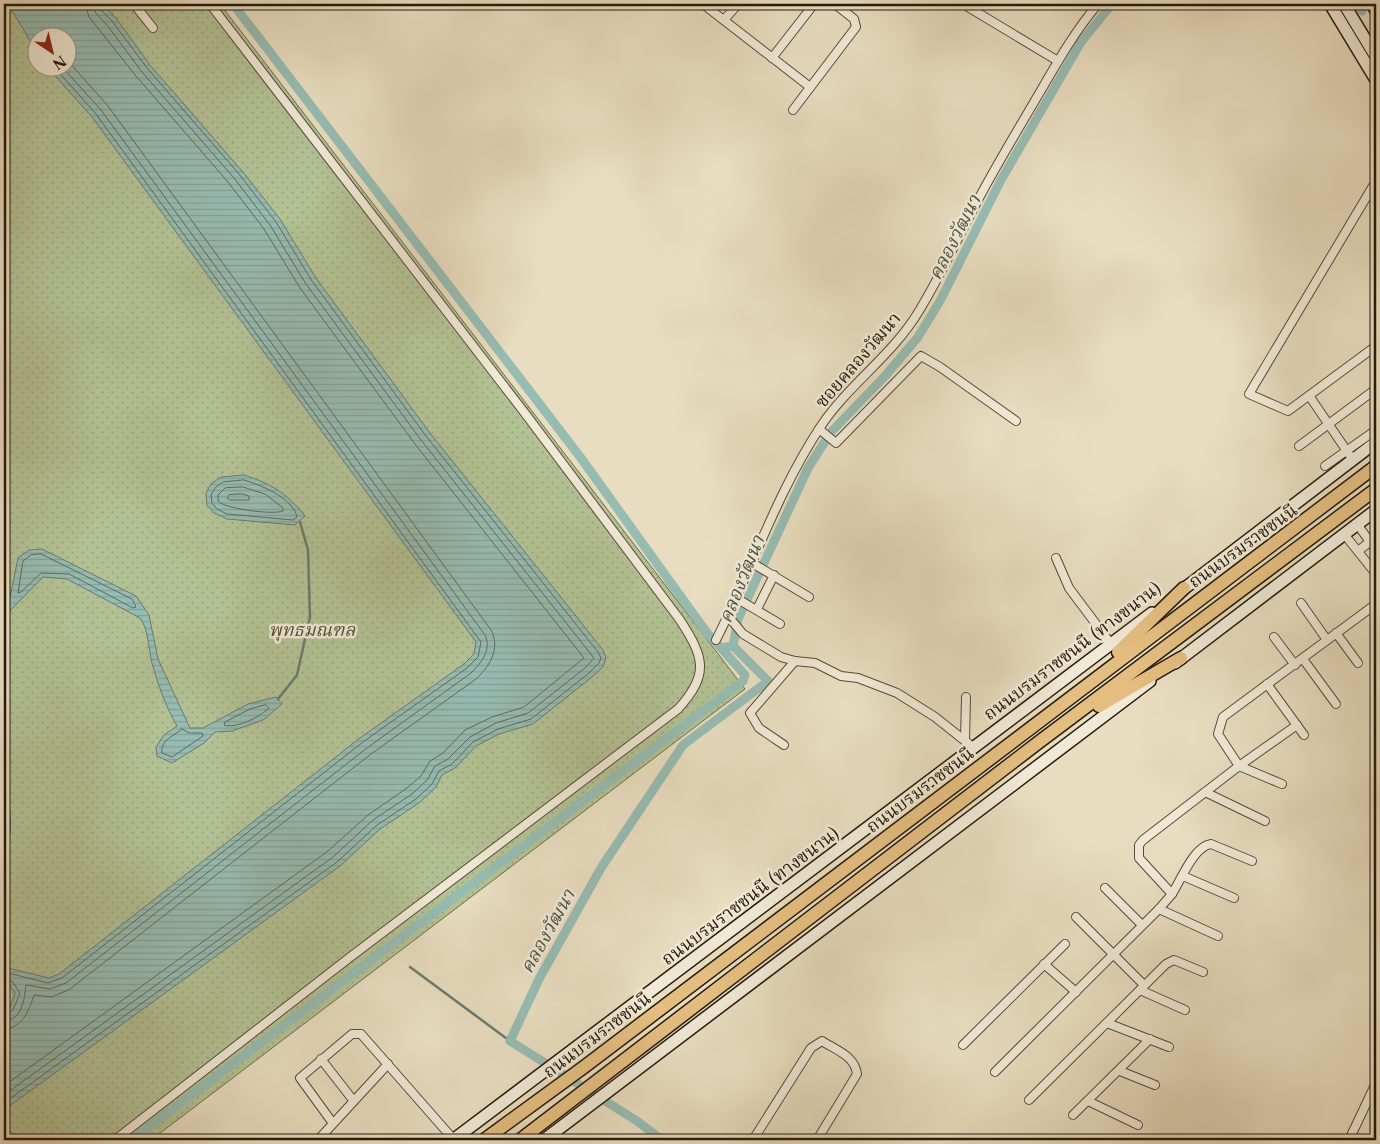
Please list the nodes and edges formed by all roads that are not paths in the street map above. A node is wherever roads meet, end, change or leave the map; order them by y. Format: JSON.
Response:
{"nodes":[{"id":1,"x":134,"y":4,"type":"edge"},
{"id":2,"x":210,"y":4,"type":"edge"},
{"id":3,"x":703,"y":4,"type":"edge"},
{"id":4,"x":738,"y":4,"type":"edge"},
{"id":5,"x":814,"y":4,"type":"edge"},
{"id":6,"x":835,"y":4,"type":"edge"},
{"id":7,"x":1098,"y":4,"type":"edge"},
{"id":8,"x":1330,"y":4,"type":"edge"},
{"id":9,"x":1344,"y":4,"type":"edge"},
{"id":10,"x":1372,"y":4,"type":"edge"},
{"id":11,"x":968,"y":6,"type":"dead end"},
{"id":12,"x":1376,"y":11,"type":"edge"},
{"id":13,"x":724,"y":20,"type":"junction"},
{"id":14,"x":153,"y":28,"type":"dead end"},
{"id":15,"x":1376,"y":57,"type":"edge"},
{"id":16,"x":772,"y":58,"type":"junction"},
{"id":17,"x":1058,"y":61,"type":"junction"},
{"id":18,"x":1376,"y":80,"type":"edge"},
{"id":19,"x":810,"y":87,"type":"junction"},
{"id":20,"x":793,"y":110,"type":"dead end"},
{"id":21,"x":1376,"y":181,"type":"edge"},
{"id":22,"x":1376,"y":346,"type":"edge"},
{"id":23,"x":1375,"y":393,"type":"edge"},
{"id":24,"x":1310,"y":397,"type":"junction"},
{"id":25,"x":1016,"y":421,"type":"dead end"},
{"id":26,"x":1329,"y":426,"type":"junction"},
{"id":27,"x":1376,"y":430,"type":"edge"},
{"id":28,"x":821,"y":431,"type":"junction"},
{"id":29,"x":1376,"y":442,"type":"edge"},
{"id":30,"x":1299,"y":446,"type":"dead end"},
{"id":31,"x":1350,"y":455,"type":"junction"},
{"id":32,"x":1325,"y":466,"type":"dead end"},
{"id":33,"x":1376,"y":466,"type":"edge"},
{"id":34,"x":1376,"y":489,"type":"edge"},
{"id":35,"x":1376,"y":510,"type":"edge"},
{"id":36,"x":1357,"y":524,"type":"junction"},
{"id":37,"x":1344,"y":534,"type":"junction"},
{"id":38,"x":1373,"y":540,"type":"edge"},
{"id":39,"x":1376,"y":550,"type":"edge"},
{"id":40,"x":1358,"y":551,"type":"junction"},
{"id":41,"x":1056,"y":558,"type":"dead end"},
{"id":42,"x":754,"y":564,"type":"junction"},
{"id":43,"x":772,"y":574,"type":"junction"},
{"id":44,"x":1376,"y":574,"type":"edge"},
{"id":45,"x":1184,"y":588,"type":"junction"},
{"id":46,"x":809,"y":597,"type":"dead end"},
{"id":47,"x":738,"y":599,"type":"junction"},
{"id":48,"x":1301,"y":603,"type":"dead end"},
{"id":49,"x":1374,"y":606,"type":"edge"},
{"id":50,"x":755,"y":608,"type":"junction"},
{"id":51,"x":1376,"y":615,"type":"edge"},
{"id":52,"x":729,"y":619,"type":"junction"},
{"id":53,"x":780,"y":624,"type":"dead end"},
{"id":54,"x":1336,"y":633,"type":"junction"},
{"id":55,"x":1274,"y":637,"type":"dead end"},
{"id":56,"x":716,"y":640,"type":"dead end"},
{"id":57,"x":1327,"y":640,"type":"junction"},
{"id":58,"x":1111,"y":644,"type":"junction"},
{"id":59,"x":1181,"y":658,"type":"junction"},
{"id":60,"x":1303,"y":659,"type":"junction"},
{"id":61,"x":795,"y":661,"type":"junction"},
{"id":62,"x":1358,"y":663,"type":"dead end"},
{"id":63,"x":1294,"y":664,"type":"junction"},
{"id":64,"x":1267,"y":684,"type":"junction"},
{"id":65,"x":966,"y":697,"type":"dead end"},
{"id":66,"x":1336,"y":704,"type":"dead end"},
{"id":67,"x":1297,"y":725,"type":"junction"},
{"id":68,"x":1031,"y":727,"type":"junction"},
{"id":69,"x":1304,"y":735,"type":"dead end"},
{"id":70,"x":1046,"y":737,"type":"junction"},
{"id":71,"x":965,"y":740,"type":"junction"},
{"id":72,"x":784,"y":745,"type":"dead end"},
{"id":73,"x":974,"y":748,"type":"junction"},
{"id":74,"x":1239,"y":766,"type":"junction"},
{"id":75,"x":1282,"y":784,"type":"dead end"},
{"id":76,"x":1205,"y":792,"type":"junction"},
{"id":77,"x":1265,"y":821,"type":"dead end"},
{"id":78,"x":1252,"y":861,"type":"dead end"},
{"id":79,"x":1184,"y":876,"type":"junction"},
{"id":80,"x":1104,"y":888,"type":"dead end"},
{"id":81,"x":1172,"y":894,"type":"junction"},
{"id":82,"x":1234,"y":898,"type":"dead end"},
{"id":83,"x":1159,"y":909,"type":"junction"},
{"id":84,"x":1076,"y":917,"type":"dead end"},
{"id":85,"x":1142,"y":925,"type":"junction"},
{"id":86,"x":1218,"y":936,"type":"dead end"},
{"id":87,"x":1065,"y":944,"type":"dead end"},
{"id":88,"x":1112,"y":954,"type":"junction"},
{"id":89,"x":1044,"y":964,"type":"junction"},
{"id":90,"x":1203,"y":972,"type":"dead end"},
{"id":91,"x":1142,"y":987,"type":"junction"},
{"id":92,"x":1076,"y":992,"type":"junction"},
{"id":93,"x":1185,"y":1010,"type":"dead end"},
{"id":94,"x":1107,"y":1023,"type":"junction"},
{"id":95,"x":1150,"y":1039,"type":"junction"},
{"id":96,"x":963,"y":1045,"type":"dead end"},
{"id":97,"x":1169,"y":1048,"type":"dead end"},
{"id":98,"x":321,"y":1060,"type":"junction"},
{"id":99,"x":388,"y":1064,"type":"junction"},
{"id":100,"x":1120,"y":1071,"type":"junction"},
{"id":101,"x":996,"y":1072,"type":"dead end"},
{"id":102,"x":1376,"y":1083,"type":"edge"},
{"id":103,"x":1155,"y":1085,"type":"dead end"},
{"id":104,"x":353,"y":1100,"type":"junction"},
{"id":105,"x":1029,"y":1100,"type":"dead end"},
{"id":106,"x":1088,"y":1101,"type":"junction"},
{"id":107,"x":1073,"y":1116,"type":"dead end"},
{"id":108,"x":332,"y":1122,"type":"junction"},
{"id":109,"x":1138,"y":1124,"type":"dead end"},
{"id":110,"x":549,"y":1138,"type":"edge"},
{"id":111,"x":115,"y":1140,"type":"edge"},
{"id":112,"x":318,"y":1140,"type":"edge"},
{"id":113,"x":454,"y":1140,"type":"edge"},
{"id":114,"x":484,"y":1140,"type":"edge"},
{"id":115,"x":520,"y":1140,"type":"edge"},
{"id":116,"x":753,"y":1140,"type":"edge"},
{"id":117,"x":817,"y":1140,"type":"edge"},
{"id":118,"x":1349,"y":1140,"type":"edge"}],
"edges":[{"from":1,"to":14,"type":"street"},
{"from":2,"to":111,"type":"street"},
{"from":3,"to":13,"type":"street"},
{"from":4,"to":13,"type":"street"},
{"from":5,"to":16,"type":"street"},
{"from":6,"to":19,"type":"street"},
{"from":7,"to":17,"type":"street","name":"ซอยคลองวัฒนา"},
{"from":8,"to":18,"type":"main road"},
{"from":9,"to":15,"type":"main road"},
{"from":10,"to":12,"type":"main road"},
{"from":11,"to":17,"type":"street"},
{"from":13,"to":16,"type":"street"},
{"from":16,"to":19,"type":"street"},
{"from":17,"to":28,"type":"street","name":"ซอยคลองวัฒนา"},
{"from":19,"to":20,"type":"street"},
{"from":21,"to":24,"type":"street"},
{"from":22,"to":24,"type":"street"},
{"from":23,"to":26,"type":"street"},
{"from":24,"to":26,"type":"street"},
{"from":25,"to":28,"type":"street"},
{"from":26,"to":30,"type":"street"},
{"from":26,"to":31,"type":"street"},
{"from":27,"to":31,"type":"street"},
{"from":28,"to":42,"type":"street","name":"ซอยคลองวัฒนา"},
{"from":29,"to":31,"type":"main road","name":"ถนนบรมราชชนนี (ทางขนาน)"},
{"from":31,"to":32,"type":"street"},
{"from":31,"to":45,"type":"main road","name":"ถนนบรมราชชนนี (ทางขนาน)"},
{"from":33,"to":68,"type":"highway","name":"ถนนบรมราชชนนี"},
{"from":34,"to":70,"type":"highway","name":"ถนนบรมราชชนนี"},
{"from":35,"to":36,"type":"main road"},
{"from":36,"to":37,"type":"main road"},
{"from":36,"to":38,"type":"street"},
{"from":37,"to":40,"type":"street"},
{"from":37,"to":59,"type":"main road"},
{"from":38,"to":39,"type":"street"},
{"from":38,"to":40,"type":"street"},
{"from":40,"to":44,"type":"street"},
{"from":41,"to":58,"type":"street"},
{"from":42,"to":43,"type":"street"},
{"from":42,"to":47,"type":"street","name":"ซอยคลองวัฒนา"},
{"from":43,"to":46,"type":"street"},
{"from":43,"to":50,"type":"street"},
{"from":45,"to":58,"type":"main road","name":"ถนนบรมราชชนนี (ทางขนาน)"},
{"from":45,"to":68,"type":"highway"},
{"from":47,"to":50,"type":"street"},
{"from":47,"to":52,"type":"street","name":"ซอยคลองวัฒนา"},
{"from":48,"to":57,"type":"street"},
{"from":49,"to":51,"type":"street"},
{"from":49,"to":54,"type":"street"},
{"from":50,"to":53,"type":"street"},
{"from":52,"to":56,"type":"street","name":"ซอยคลองวัฒนา"},
{"from":52,"to":61,"type":"street"},
{"from":54,"to":57,"type":"street"},
{"from":54,"to":62,"type":"street"},
{"from":55,"to":63,"type":"street"},
{"from":57,"to":60,"type":"street"},
{"from":58,"to":73,"type":"main road","name":"ถนนบรมราชชนนี (ทางขนาน)"},
{"from":59,"to":70,"type":"highway"},
{"from":59,"to":110,"type":"main road"},
{"from":60,"to":63,"type":"street"},
{"from":60,"to":66,"type":"street"},
{"from":61,"to":71,"type":"street"},
{"from":61,"to":72,"type":"street"},
{"from":63,"to":64,"type":"street"},
{"from":64,"to":67,"type":"street"},
{"from":64,"to":74,"type":"street"},
{"from":65,"to":71,"type":"street"},
{"from":67,"to":69,"type":"street"},
{"from":67,"to":74,"type":"street"},
{"from":68,"to":114,"type":"highway","name":"ถนนบรมราชชนนี"},
{"from":70,"to":115,"type":"highway","name":"ถนนบรมราชชนนี"},
{"from":71,"to":73,"type":"street"},
{"from":73,"to":113,"type":"main road","name":"ถนนบรมราชชนนี (ทางขนาน)"},
{"from":74,"to":75,"type":"street"},
{"from":74,"to":76,"type":"street"},
{"from":76,"to":77,"type":"street"},
{"from":76,"to":81,"type":"street"},
{"from":78,"to":79,"type":"street"},
{"from":79,"to":81,"type":"street"},
{"from":79,"to":82,"type":"street"},
{"from":80,"to":85,"type":"street"},
{"from":81,"to":83,"type":"street"},
{"from":83,"to":85,"type":"street"},
{"from":83,"to":86,"type":"street"},
{"from":84,"to":88,"type":"street"},
{"from":85,"to":88,"type":"street"},
{"from":87,"to":89,"type":"street"},
{"from":88,"to":91,"type":"street"},
{"from":88,"to":92,"type":"street"},
{"from":89,"to":92,"type":"street"},
{"from":89,"to":96,"type":"street"},
{"from":90,"to":91,"type":"street"},
{"from":91,"to":93,"type":"street"},
{"from":91,"to":94,"type":"street"},
{"from":92,"to":101,"type":"street"},
{"from":94,"to":95,"type":"street"},
{"from":94,"to":105,"type":"street"},
{"from":95,"to":97,"type":"street"},
{"from":95,"to":100,"type":"street"},
{"from":98,"to":99,"type":"street"},
{"from":98,"to":104,"type":"street"},
{"from":98,"to":108,"type":"street"},
{"from":99,"to":104,"type":"street"},
{"from":99,"to":113,"type":"street"},
{"from":100,"to":103,"type":"street"},
{"from":100,"to":106,"type":"street"},
{"from":102,"to":118,"type":"street"},
{"from":104,"to":108,"type":"street"},
{"from":106,"to":107,"type":"street"},
{"from":106,"to":109,"type":"street"},
{"from":108,"to":112,"type":"street"},
{"from":116,"to":117,"type":"street"}]}
